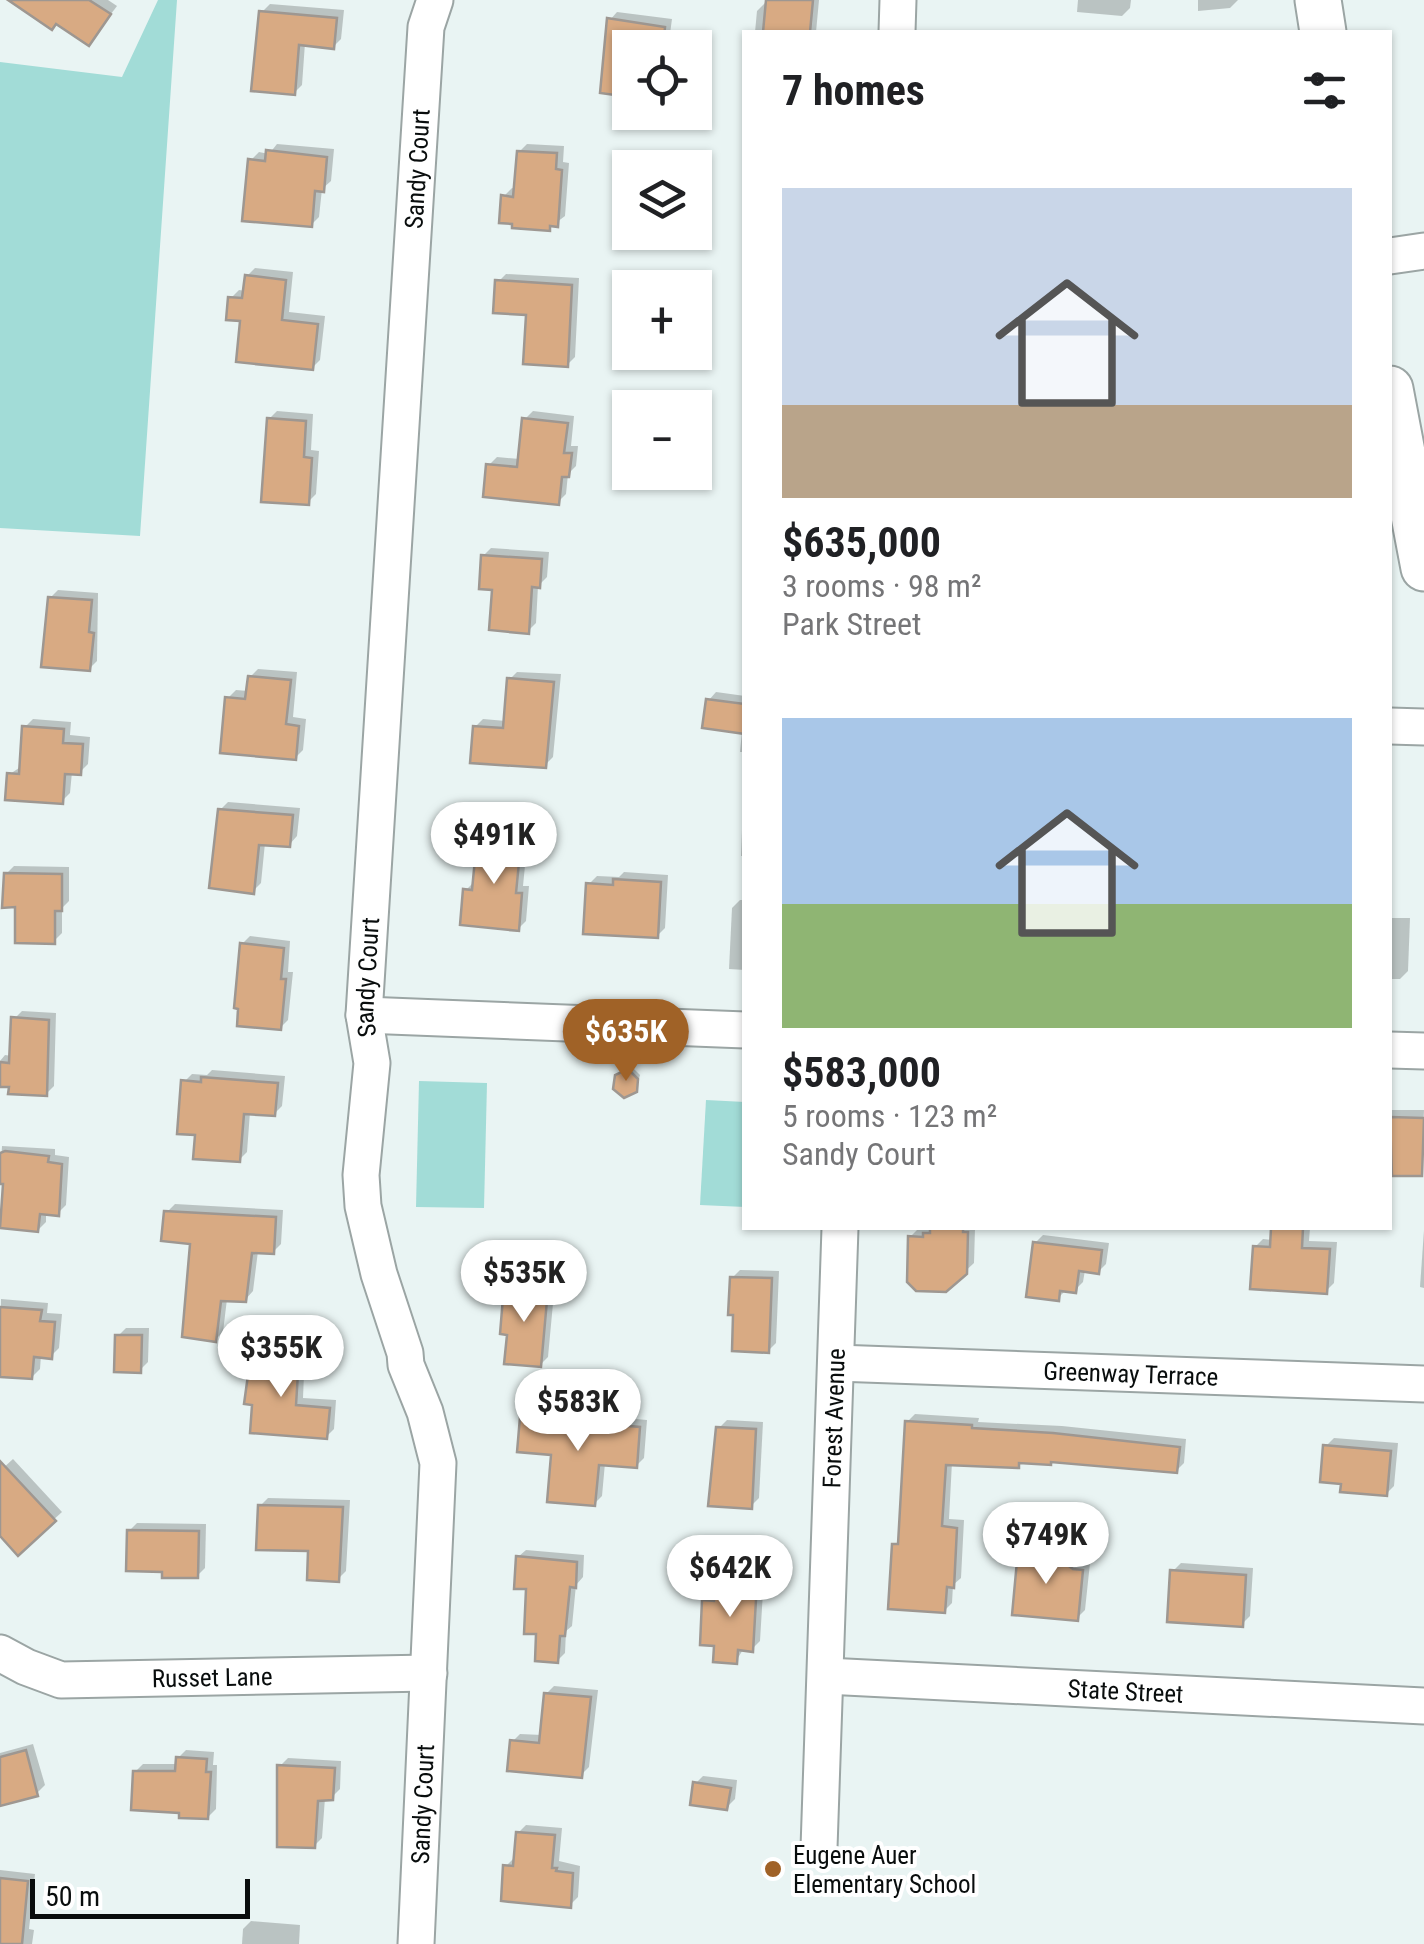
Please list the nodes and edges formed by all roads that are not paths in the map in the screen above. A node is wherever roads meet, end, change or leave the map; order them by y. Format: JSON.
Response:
{"nodes":[{"id":1,"x":435,"y":0,"type":"edge"},
{"id":2,"x":898,"y":0,"type":"edge"},
{"id":3,"x":1318,"y":0,"type":"edge"},
{"id":4,"x":897,"y":30,"type":"edge"},
{"id":5,"x":1323,"y":30,"type":"edge"},
{"id":6,"x":1424,"y":251,"type":"edge"},
{"id":7,"x":1392,"y":256,"type":"edge"},
{"id":8,"x":1392,"y":401,"type":"edge"},
{"id":9,"x":1424,"y":568,"type":"edge"},
{"id":10,"x":1392,"y":726,"type":"edge"},
{"id":11,"x":1424,"y":727,"type":"edge"},
{"id":12,"x":364,"y":1015,"type":"junction"},
{"id":13,"x":742,"y":1030,"type":"edge"},
{"id":14,"x":1392,"y":1050,"type":"edge"},
{"id":15,"x":1424,"y":1051,"type":"edge"},
{"id":16,"x":840,"y":1230,"type":"edge"},
{"id":17,"x":836,"y":1363,"type":"junction"},
{"id":18,"x":1424,"y":1384,"type":"edge"},
{"id":19,"x":0,"y":1652,"type":"edge"},
{"id":20,"x":428,"y":1673,"type":"junction"},
{"id":21,"x":826,"y":1676,"type":"junction"},
{"id":22,"x":1424,"y":1706,"type":"edge"},
{"id":23,"x":819,"y":1848,"type":"dead end"},
{"id":24,"x":416,"y":1944,"type":"edge"}],
"edges":[{"from":1,"to":12,"type":"street","name":"Sandy Court"},
{"from":2,"to":4,"type":"street"},
{"from":3,"to":5,"type":"main road"},
{"from":6,"to":7,"type":"street"},
{"from":8,"to":9,"type":"main road"},
{"from":10,"to":11,"type":"street"},
{"from":12,"to":13,"type":"street"},
{"from":12,"to":20,"type":"street","name":"Sandy Court"},
{"from":14,"to":15,"type":"street"},
{"from":16,"to":17,"type":"street","name":"Forest Avenue"},
{"from":17,"to":18,"type":"street","name":"Greenway Terrace"},
{"from":17,"to":21,"type":"street","name":"Forest Avenue"},
{"from":19,"to":20,"type":"street","name":"Russet Lane"},
{"from":20,"to":24,"type":"street","name":"Sandy Court"},
{"from":21,"to":22,"type":"street","name":"State Street"},
{"from":21,"to":23,"type":"street","name":"Forest Avenue"}]}
